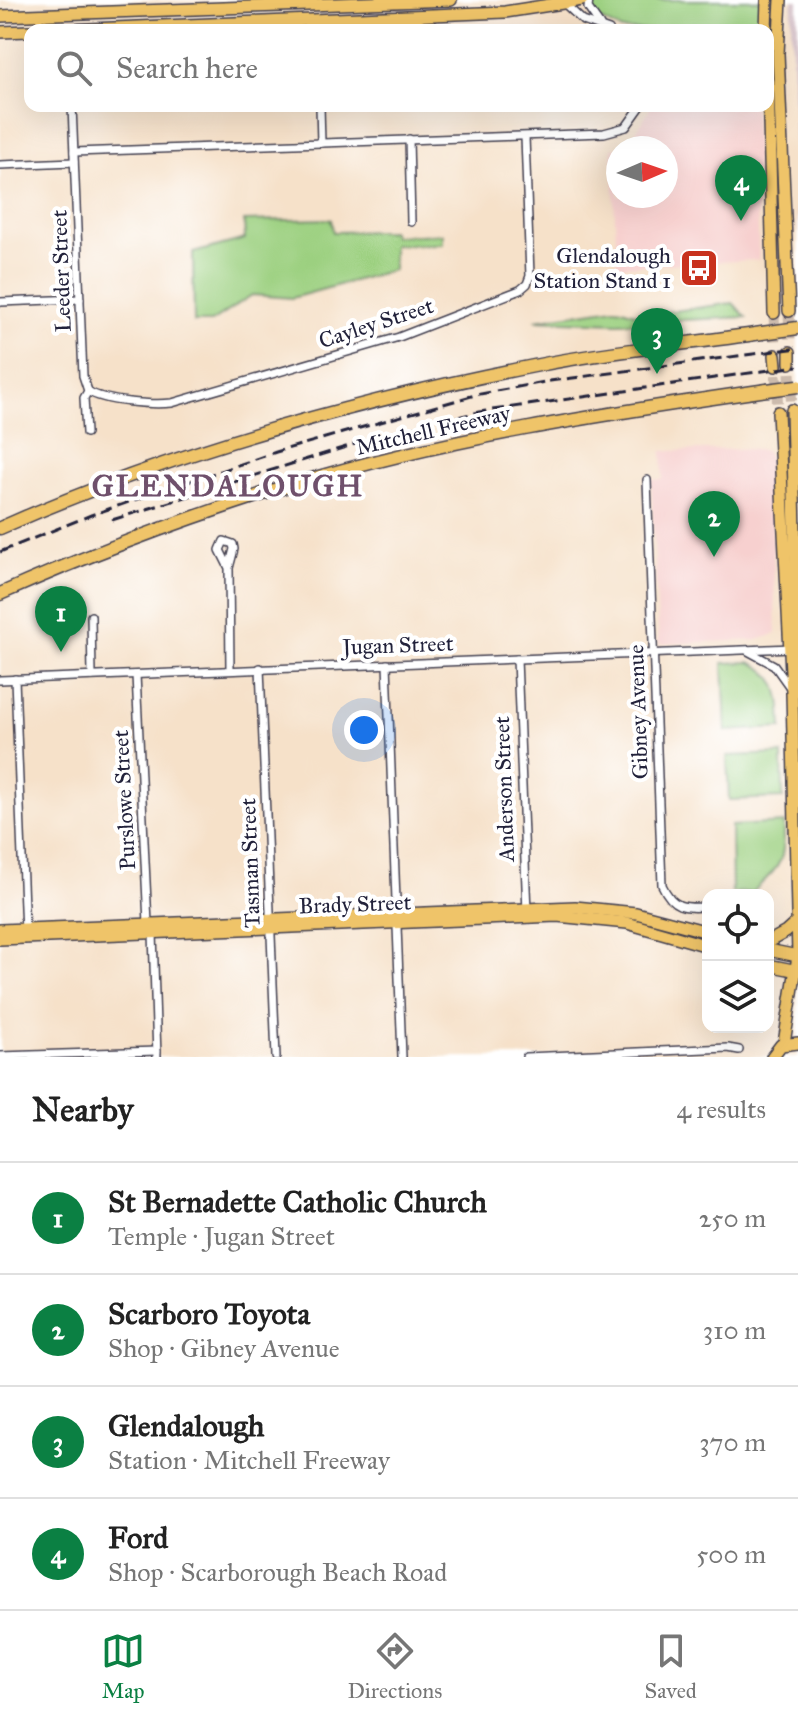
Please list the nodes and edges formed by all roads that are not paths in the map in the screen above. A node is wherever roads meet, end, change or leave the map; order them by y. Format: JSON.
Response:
{"nodes":[{"id":1,"x":451,"y":0,"type":"edge"},
{"id":2,"x":582,"y":0,"type":"edge"},
{"id":3,"x":589,"y":0,"type":"edge"},
{"id":4,"x":767,"y":0,"type":"edge"},
{"id":5,"x":781,"y":0,"type":"edge"},
{"id":6,"x":368,"y":1,"type":"edge"},
{"id":7,"x":565,"y":4,"type":"junction"},
{"id":8,"x":243,"y":7,"type":"junction"},
{"id":9,"x":68,"y":13,"type":"junction"},
{"id":10,"x":0,"y":16,"type":"edge"},
{"id":11,"x":368,"y":18,"type":"junction"},
{"id":12,"x":68,"y":24,"type":"edge"},
{"id":13,"x":244,"y":24,"type":"edge"},
{"id":14,"x":323,"y":24,"type":"edge"},
{"id":15,"x":592,"y":24,"type":"edge"},
{"id":16,"x":602,"y":24,"type":"edge"},
{"id":17,"x":766,"y":24,"type":"edge"},
{"id":18,"x":24,"y":31,"type":"edge"},
{"id":19,"x":0,"y":32,"type":"edge"},
{"id":20,"x":774,"y":59,"type":"edge"},
{"id":21,"x":774,"y":104,"type":"edge"},
{"id":22,"x":72,"y":112,"type":"edge"},
{"id":23,"x":320,"y":112,"type":"edge"},
{"id":24,"x":637,"y":112,"type":"edge"},
{"id":25,"x":772,"y":112,"type":"edge"},
{"id":26,"x":525,"y":137,"type":"junction"},
{"id":27,"x":409,"y":139,"type":"junction"},
{"id":28,"x":321,"y":143,"type":"junction"},
{"id":29,"x":74,"y":152,"type":"junction"},
{"id":30,"x":74,"y":162,"type":"junction"},
{"id":31,"x":0,"y":165,"type":"edge"},
{"id":32,"x":411,"y":222,"type":"dead end"},
{"id":33,"x":80,"y":299,"type":"junction"},
{"id":34,"x":0,"y":302,"type":"edge"},
{"id":35,"x":789,"y":311,"type":"tunnel mouth"},
{"id":36,"x":774,"y":313,"type":"tunnel mouth"},
{"id":37,"x":798,"y":328,"type":"edge"},
{"id":38,"x":798,"y":386,"type":"edge"},
{"id":39,"x":88,"y":391,"type":"junction"},
{"id":40,"x":792,"y":410,"type":"tunnel mouth"},
{"id":41,"x":778,"y":412,"type":"tunnel mouth"},
{"id":42,"x":86,"y":433,"type":"dead end"},
{"id":43,"x":647,"y":480,"type":"dead end"},
{"id":44,"x":0,"y":528,"type":"edge"},
{"id":45,"x":229,"y":568,"type":"dead end"},
{"id":46,"x":0,"y":594,"type":"edge"},
{"id":47,"x":91,"y":616,"type":"dead end"},
{"id":48,"x":745,"y":650,"type":"junction"},
{"id":49,"x":795,"y":650,"type":"edge"},
{"id":50,"x":654,"y":655,"type":"junction"},
{"id":51,"x":517,"y":659,"type":"junction"},
{"id":52,"x":387,"y":664,"type":"junction"},
{"id":53,"x":260,"y":668,"type":"junction"},
{"id":54,"x":230,"y":670,"type":"junction"},
{"id":55,"x":136,"y":675,"type":"junction"},
{"id":56,"x":92,"y":676,"type":"junction"},
{"id":57,"x":15,"y":679,"type":"junction"},
{"id":58,"x":0,"y":680,"type":"edge"},
{"id":59,"x":792,"y":692,"type":"junction"},
{"id":60,"x":796,"y":808,"type":"edge"},
{"id":61,"x":702,"y":907,"type":"edge"},
{"id":62,"x":527,"y":913,"type":"junction"},
{"id":63,"x":397,"y":918,"type":"junction"},
{"id":64,"x":797,"y":922,"type":"edge"},
{"id":65,"x":270,"y":923,"type":"junction"},
{"id":66,"x":151,"y":928,"type":"junction"},
{"id":67,"x":0,"y":930,"type":"edge"},
{"id":68,"x":702,"y":930,"type":"edge"},
{"id":69,"x":25,"y":933,"type":"junction"},
{"id":70,"x":0,"y":939,"type":"edge"},
{"id":71,"x":774,"y":939,"type":"edge"},
{"id":72,"x":702,"y":944,"type":"edge"},
{"id":73,"x":774,"y":951,"type":"edge"},
{"id":74,"x":798,"y":956,"type":"edge"},
{"id":75,"x":774,"y":966,"type":"edge"},
{"id":76,"x":797,"y":970,"type":"edge"},
{"id":77,"x":784,"y":1043,"type":"junction"},
{"id":78,"x":798,"y":1043,"type":"edge"},
{"id":79,"x":739,"y":1050,"type":"dead end"},
{"id":80,"x":157,"y":1054,"type":"edge"},
{"id":81,"x":0,"y":1056,"type":"edge"},
{"id":82,"x":276,"y":1057,"type":"edge"},
{"id":83,"x":402,"y":1057,"type":"edge"},
{"id":84,"x":526,"y":1057,"type":"edge"},
{"id":85,"x":772,"y":1057,"type":"edge"}],
"edges":[{"from":1,"to":6,"type":"main road"},
{"from":2,"to":7,"type":"main road"},
{"from":3,"to":16,"type":"street"},
{"from":4,"to":17,"type":"main road"},
{"from":5,"to":20,"type":"main road"},
{"from":6,"to":8,"type":"main road"},
{"from":6,"to":11,"type":"street"},
{"from":7,"to":11,"type":"main road"},
{"from":7,"to":15,"type":"street"},
{"from":8,"to":9,"type":"main road"},
{"from":8,"to":13,"type":"main road"},
{"from":9,"to":10,"type":"main road"},
{"from":9,"to":12,"type":"street"},
{"from":11,"to":14,"type":"main road"},
{"from":18,"to":19,"type":"main road"},
{"from":21,"to":35,"type":"main road"},
{"from":22,"to":29,"type":"street","name":"Leeder Street"},
{"from":23,"to":28,"type":"street"},
{"from":24,"to":26,"type":"street"},
{"from":25,"to":36,"type":"main road"},
{"from":26,"to":27,"type":"street"},
{"from":26,"to":39,"type":"street","name":"Cayley Street"},
{"from":27,"to":28,"type":"street"},
{"from":27,"to":32,"type":"street"},
{"from":28,"to":29,"type":"street"},
{"from":29,"to":30,"type":"street","name":"Leeder Street"},
{"from":30,"to":31,"type":"street"},
{"from":30,"to":33,"type":"street","name":"Leeder Street"},
{"from":33,"to":34,"type":"street"},
{"from":33,"to":39,"type":"street","name":"Leeder Street"},
{"from":37,"to":44,"type":"highway","name":"Mitchell Freeway","bridge":true},
{"from":38,"to":46,"type":"highway","name":"Mitchell Freeway","bridge":true},
{"from":39,"to":42,"type":"street","name":"Leeder Street"},
{"from":40,"to":49,"type":"main road"},
{"from":41,"to":49,"type":"main road"},
{"from":43,"to":50,"type":"street","name":"Gibney Avenue"},
{"from":45,"to":54,"type":"street"},
{"from":47,"to":56,"type":"street"},
{"from":48,"to":49,"type":"street","name":"Jugan Street"},
{"from":48,"to":50,"type":"street","name":"Jugan Street"},
{"from":48,"to":59,"type":"street"},
{"from":49,"to":59,"type":"main road"},
{"from":50,"to":51,"type":"street","name":"Jugan Street"},
{"from":50,"to":61,"type":"street","name":"Gibney Avenue"},
{"from":51,"to":52,"type":"street","name":"Jugan Street"},
{"from":51,"to":62,"type":"street","name":"Anderson Street"},
{"from":52,"to":53,"type":"street","name":"Jugan Street"},
{"from":52,"to":63,"type":"street"},
{"from":53,"to":54,"type":"street","name":"Jugan Street"},
{"from":53,"to":65,"type":"street","name":"Tasman Street"},
{"from":54,"to":55,"type":"street","name":"Jugan Street"},
{"from":55,"to":56,"type":"street","name":"Jugan Street"},
{"from":55,"to":66,"type":"street","name":"Purslowe Street"},
{"from":56,"to":57,"type":"street","name":"Jugan Street"},
{"from":57,"to":58,"type":"street","name":"Jugan Street"},
{"from":57,"to":69,"type":"street"},
{"from":59,"to":60,"type":"main road"},
{"from":60,"to":64,"type":"main road"},
{"from":62,"to":63,"type":"main road","name":"Brady Street"},
{"from":62,"to":68,"type":"main road","name":"Brady Street"},
{"from":62,"to":72,"type":"main road","name":"Brady Street"},
{"from":63,"to":65,"type":"main road","name":"Brady Street"},
{"from":63,"to":83,"type":"street"},
{"from":64,"to":71,"type":"main road"},
{"from":64,"to":74,"type":"main road"},
{"from":65,"to":66,"type":"main road","name":"Brady Street"},
{"from":65,"to":82,"type":"street","name":"Tasman Street"},
{"from":66,"to":69,"type":"main road","name":"Brady Street"},
{"from":66,"to":80,"type":"street","name":"Purslowe Street"},
{"from":67,"to":69,"type":"main road","name":"Brady Street"},
{"from":69,"to":70,"type":"main road","name":"Brady Street"},
{"from":73,"to":74,"type":"main road"},
{"from":74,"to":76,"type":"main road"},
{"from":75,"to":76,"type":"main road"},
{"from":76,"to":77,"type":"main road"},
{"from":77,"to":78,"type":"main road"},
{"from":77,"to":85,"type":"main road"},
{"from":79,"to":84,"type":"street"},
{"from":80,"to":81,"type":"street"}]}
